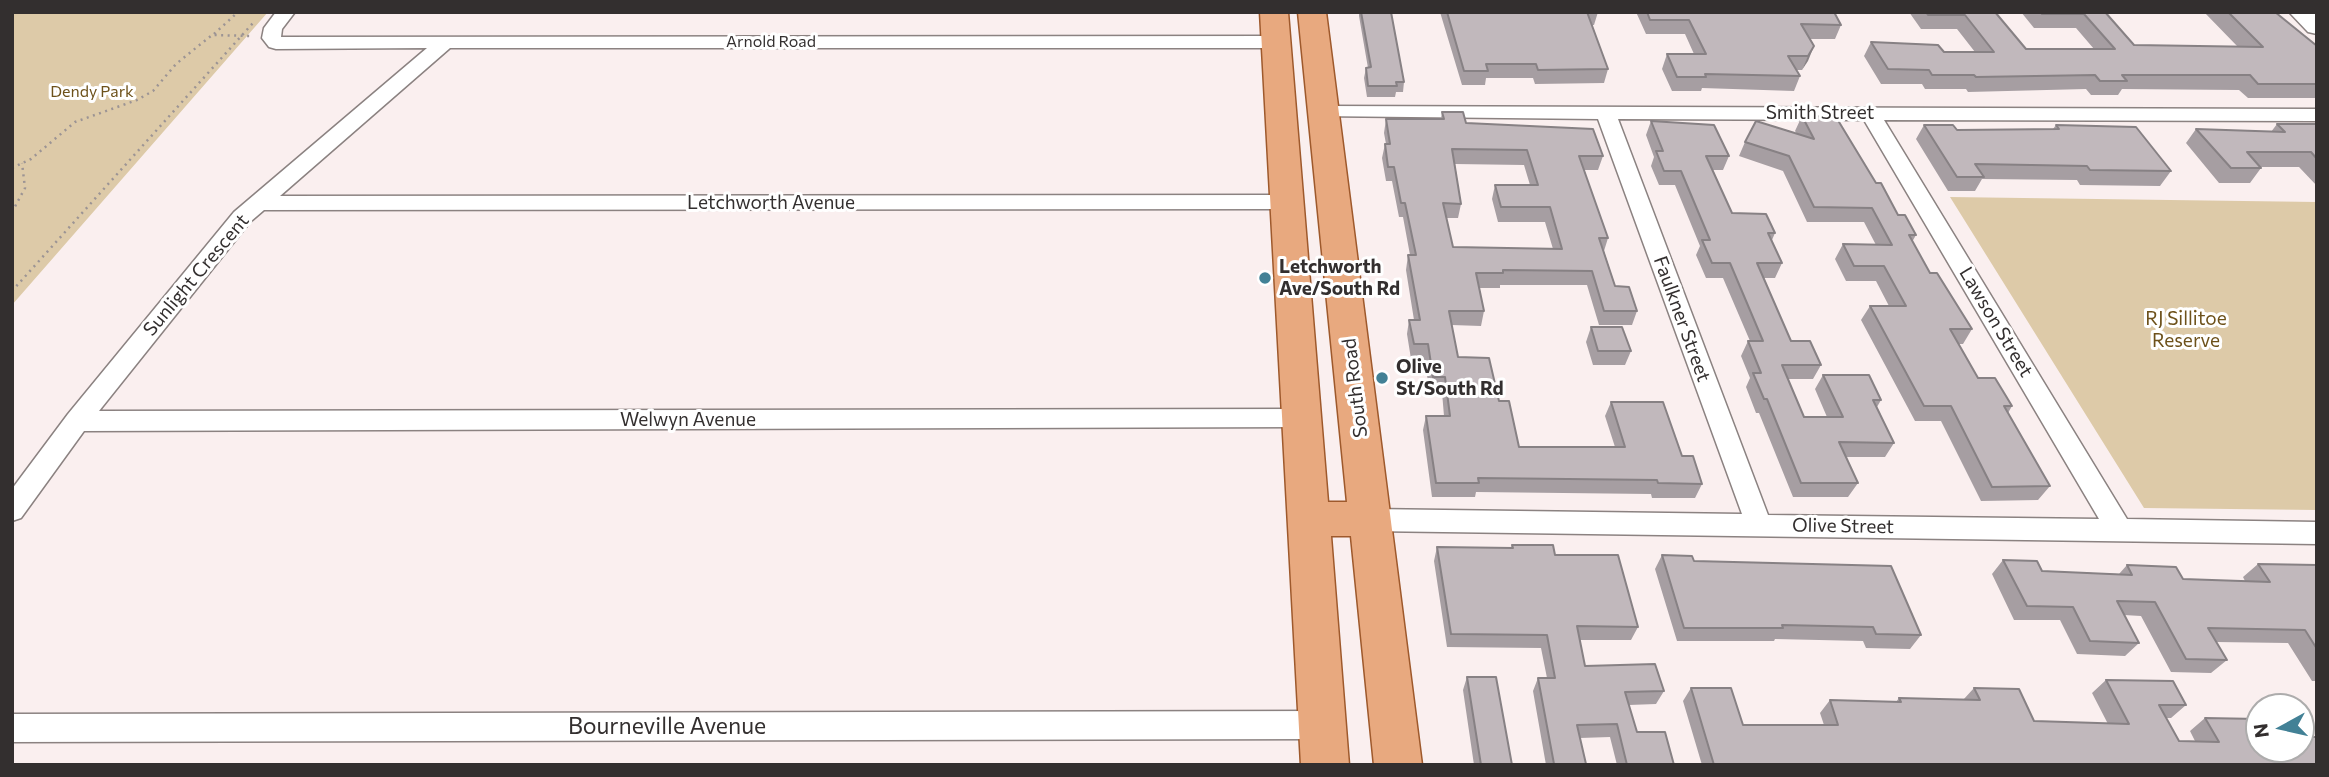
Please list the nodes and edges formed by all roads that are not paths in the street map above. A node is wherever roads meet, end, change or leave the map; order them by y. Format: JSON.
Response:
{"nodes":[{"id":1,"x":286,"y":12,"type":"edge"},
{"id":2,"x":1312,"y":12,"type":"edge"},
{"id":3,"x":2302,"y":12,"type":"edge"},
{"id":4,"x":2317,"y":26,"type":"edge"},
{"id":5,"x":1275,"y":27,"type":"edge"},
{"id":6,"x":444,"y":43,"type":"junction"},
{"id":7,"x":1323,"y":111,"type":"junction"},
{"id":8,"x":1605,"y":113,"type":"junction"},
{"id":9,"x":1871,"y":114,"type":"junction"},
{"id":10,"x":2317,"y":115,"type":"edge"},
{"id":11,"x":1285,"y":202,"type":"junction"},
{"id":12,"x":257,"y":203,"type":"junction"},
{"id":13,"x":1300,"y":418,"type":"junction"},
{"id":14,"x":77,"y":421,"type":"junction"},
{"id":15,"x":12,"y":510,"type":"edge"},
{"id":16,"x":1307,"y":518,"type":"junction"},
{"id":17,"x":1370,"y":520,"type":"junction"},
{"id":18,"x":1759,"y":525,"type":"junction"},
{"id":19,"x":2120,"y":531,"type":"junction"},
{"id":20,"x":2317,"y":533,"type":"edge"},
{"id":21,"x":1322,"y":724,"type":"junction"},
{"id":22,"x":12,"y":728,"type":"edge"},
{"id":23,"x":1325,"y":765,"type":"edge"},
{"id":24,"x":1398,"y":765,"type":"edge"}],
"edges":[{"from":1,"to":6,"type":"street","name":"Arnold Road"},
{"from":2,"to":7,"type":"main road","name":"South Road"},
{"from":3,"to":4,"type":"street"},
{"from":5,"to":6,"type":"street","name":"Arnold Road"},
{"from":5,"to":11,"type":"main road"},
{"from":6,"to":12,"type":"street","name":"Sunlight Crescent"},
{"from":7,"to":8,"type":"street","name":"Smith Street"},
{"from":7,"to":17,"type":"main road","name":"South Road"},
{"from":8,"to":9,"type":"street","name":"Smith Street"},
{"from":8,"to":18,"type":"street","name":"Faulkner Street"},
{"from":9,"to":10,"type":"street","name":"Smith Street"},
{"from":9,"to":19,"type":"street","name":"Lawson Street"},
{"from":11,"to":12,"type":"street","name":"Letchworth Avenue"},
{"from":11,"to":13,"type":"main road"},
{"from":12,"to":14,"type":"street","name":"Sunlight Crescent"},
{"from":13,"to":14,"type":"street","name":"Welwyn Avenue"},
{"from":13,"to":16,"type":"main road"},
{"from":14,"to":15,"type":"street","name":"Sunlight Crescent"},
{"from":16,"to":17,"type":"main road"},
{"from":16,"to":21,"type":"main road"},
{"from":17,"to":18,"type":"street","name":"Olive Street"},
{"from":17,"to":24,"type":"main road","name":"South Road"},
{"from":18,"to":19,"type":"street","name":"Olive Street"},
{"from":19,"to":20,"type":"street","name":"Olive Street"},
{"from":21,"to":22,"type":"street","name":"Bourneville Avenue"},
{"from":21,"to":23,"type":"main road"}]}
